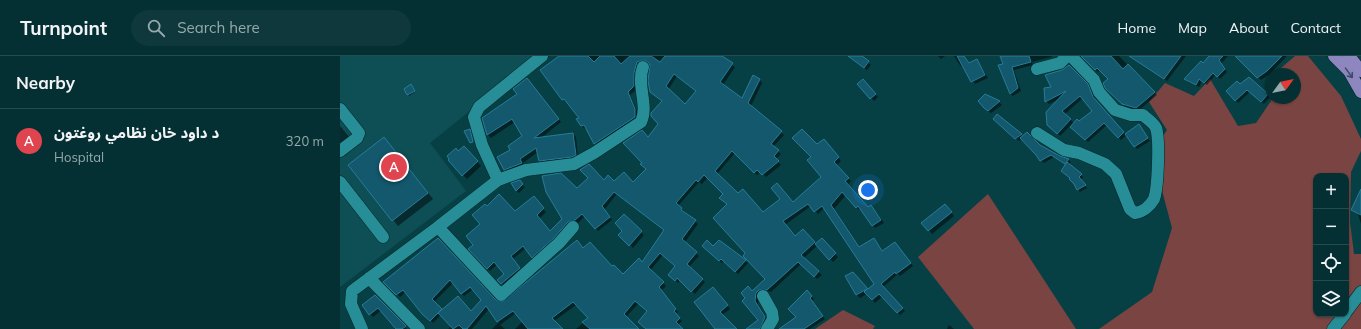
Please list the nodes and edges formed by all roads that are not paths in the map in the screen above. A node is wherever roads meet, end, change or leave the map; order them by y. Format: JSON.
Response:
{"nodes":[{"id":1,"x":542,"y":56,"type":"edge"},
{"id":2,"x":1067,"y":56,"type":"edge"},
{"id":3,"x":1071,"y":56,"type":"edge"},
{"id":4,"x":1334,"y":56,"type":"edge"},
{"id":5,"x":1349,"y":56,"type":"edge"},
{"id":6,"x":643,"y":67,"type":"dead end"},
{"id":7,"x":1037,"y":69,"type":"dead end"},
{"id":8,"x":1361,"y":72,"type":"edge"},
{"id":9,"x":1361,"y":92,"type":"edge"},
{"id":10,"x":340,"y":109,"type":"edge"},
{"id":11,"x":1037,"y":133,"type":"dead end"},
{"id":12,"x":340,"y":151,"type":"edge"},
{"id":13,"x":498,"y":180,"type":"junction"},
{"id":14,"x":340,"y":182,"type":"edge"},
{"id":15,"x":438,"y":227,"type":"junction"},
{"id":16,"x":573,"y":228,"type":"dead end"},
{"id":17,"x":383,"y":237,"type":"dead end"},
{"id":18,"x":369,"y":278,"type":"junction"},
{"id":19,"x":1361,"y":292,"type":"edge"},
{"id":20,"x":763,"y":296,"type":"dead end"},
{"id":21,"x":1349,"y":308,"type":"edge"},
{"id":22,"x":1342,"y":317,"type":"edge"},
{"id":23,"x":362,"y":329,"type":"edge"},
{"id":24,"x":419,"y":329,"type":"edge"},
{"id":25,"x":767,"y":329,"type":"edge"},
{"id":26,"x":1333,"y":329,"type":"edge"}],
"edges":[{"from":1,"to":13,"type":"street"},
{"from":2,"to":7,"type":"street"},
{"from":3,"to":11,"type":"street"},
{"from":4,"to":9,"type":"main road","one_way":true},
{"from":5,"to":8,"type":"main road"},
{"from":6,"to":13,"type":"street"},
{"from":10,"to":12,"type":"street"},
{"from":13,"to":15,"type":"street"},
{"from":14,"to":17,"type":"street"},
{"from":15,"to":16,"type":"street"},
{"from":15,"to":18,"type":"street"},
{"from":18,"to":23,"type":"street"},
{"from":18,"to":24,"type":"street"},
{"from":19,"to":21,"type":"street"},
{"from":20,"to":25,"type":"street"},
{"from":22,"to":26,"type":"street"}]}
